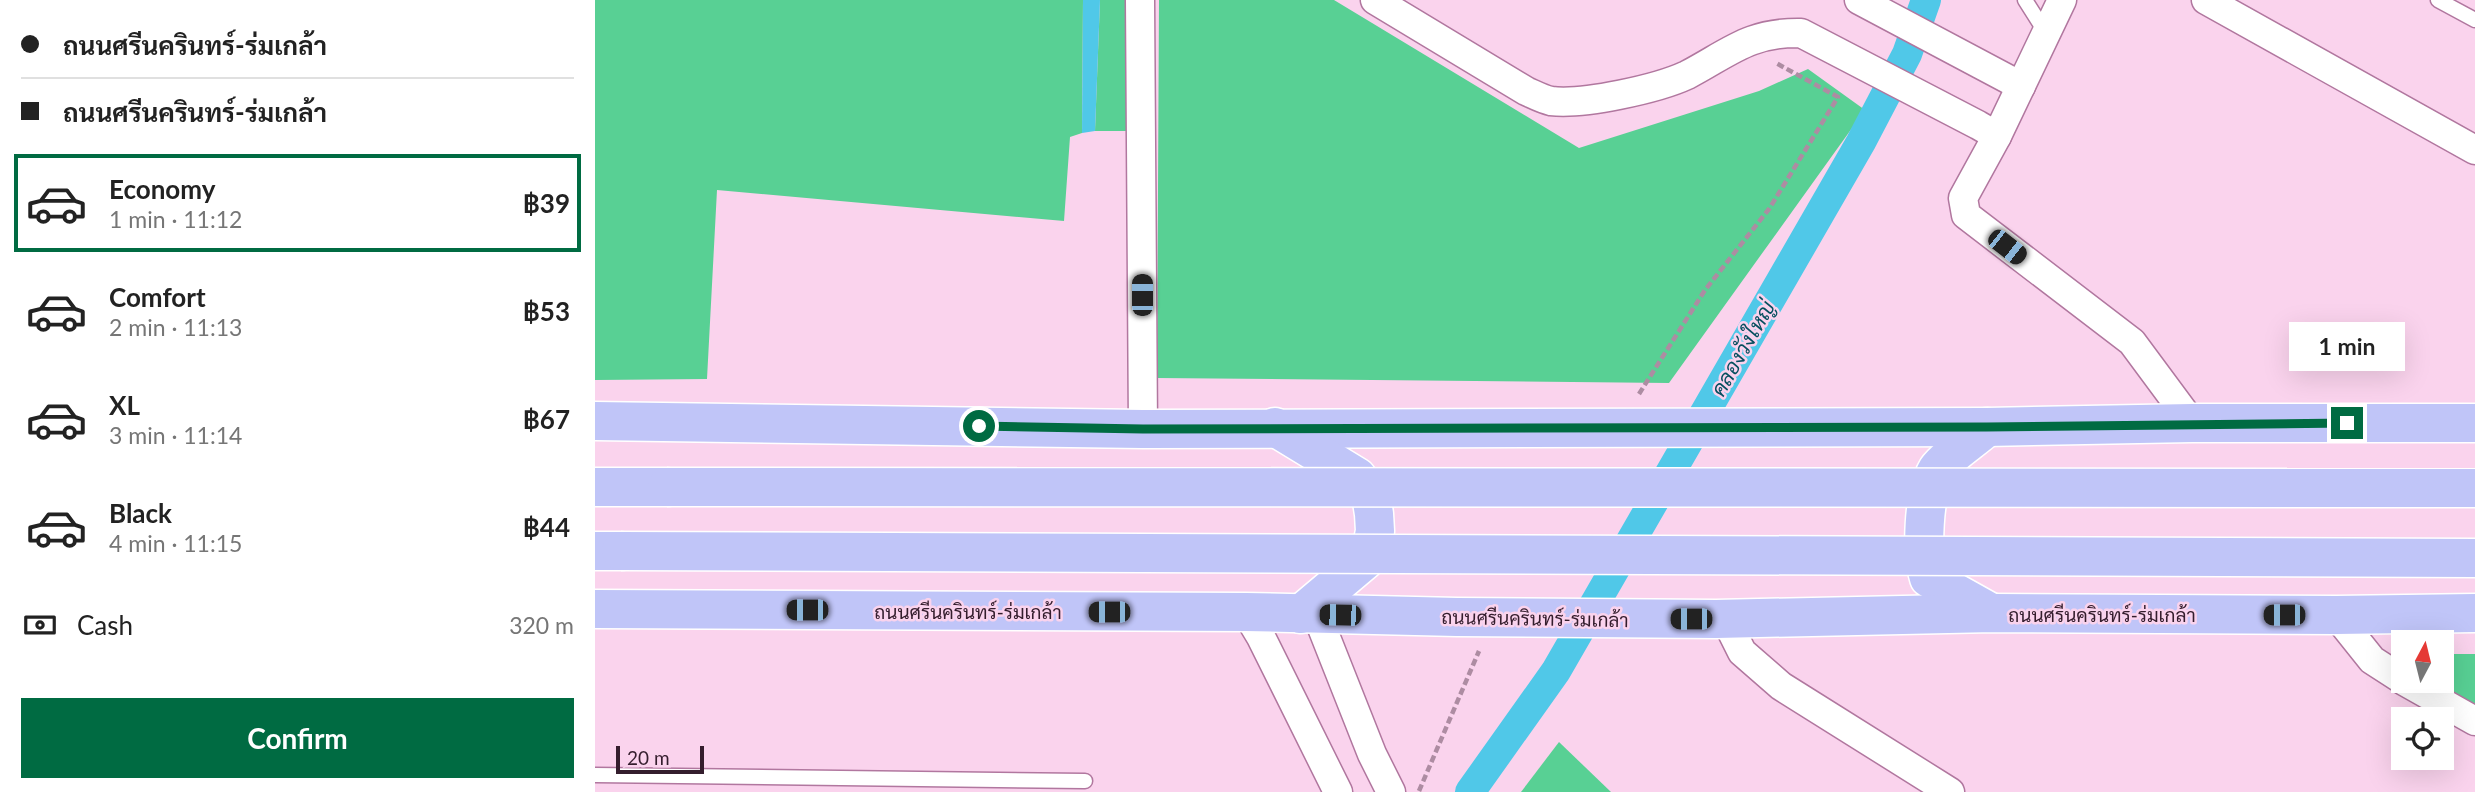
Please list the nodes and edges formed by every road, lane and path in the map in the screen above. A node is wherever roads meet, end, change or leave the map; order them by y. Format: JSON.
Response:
{"nodes":[{"id":1,"x":1140,"y":0,"type":"edge"},
{"id":2,"x":1375,"y":0,"type":"edge"},
{"id":3,"x":1859,"y":0,"type":"edge"},
{"id":4,"x":2025,"y":0,"type":"edge"},
{"id":5,"x":2062,"y":0,"type":"edge"},
{"id":6,"x":2206,"y":0,"type":"edge"},
{"id":7,"x":2438,"y":0,"type":"edge"},
{"id":8,"x":2475,"y":20,"type":"edge"},
{"id":9,"x":2046,"y":33,"type":"junction"},
{"id":10,"x":2010,"y":81,"type":"junction"},
{"id":11,"x":1987,"y":131,"type":"junction"},
{"id":12,"x":2475,"y":150,"type":"edge"},
{"id":13,"x":595,"y":421,"type":"edge"},
{"id":14,"x":2192,"y":423,"type":"junction"},
{"id":15,"x":2475,"y":423,"type":"edge"},
{"id":16,"x":1275,"y":427,"type":"junction"},
{"id":17,"x":1987,"y":427,"type":"junction"},
{"id":18,"x":1143,"y":429,"type":"junction"},
{"id":19,"x":595,"y":487,"type":"edge"},
{"id":20,"x":2475,"y":488,"type":"edge"},
{"id":21,"x":608,"y":551,"type":"edge"},
{"id":22,"x":2475,"y":558,"type":"edge"},
{"id":23,"x":595,"y":609,"type":"edge"},
{"id":24,"x":1246,"y":612,"type":"junction"},
{"id":25,"x":1993,"y":613,"type":"junction"},
{"id":26,"x":2475,"y":613,"type":"edge"},
{"id":27,"x":1309,"y":615,"type":"junction"},
{"id":28,"x":2336,"y":615,"type":"junction"},
{"id":29,"x":1721,"y":619,"type":"junction"},
{"id":30,"x":2391,"y":672,"type":"edge"},
{"id":31,"x":2427,"y":693,"type":"edge"},
{"id":32,"x":2475,"y":721,"type":"edge"},
{"id":33,"x":595,"y":775,"type":"edge"},
{"id":34,"x":1085,"y":781,"type":"dead end"},
{"id":35,"x":1338,"y":792,"type":"edge"},
{"id":36,"x":1391,"y":792,"type":"edge"},
{"id":37,"x":1950,"y":792,"type":"edge"}],
"edges":[{"from":1,"to":18,"type":"street"},
{"from":2,"to":11,"type":"street"},
{"from":3,"to":10,"type":"street"},
{"from":4,"to":9,"type":"lane"},
{"from":5,"to":9,"type":"street"},
{"from":6,"to":12,"type":"street"},
{"from":7,"to":8,"type":"lane"},
{"from":9,"to":10,"type":"street"},
{"from":10,"to":11,"type":"street"},
{"from":11,"to":14,"type":"street"},
{"from":13,"to":18,"type":"main road"},
{"from":14,"to":15,"type":"main road"},
{"from":14,"to":17,"type":"main road"},
{"from":16,"to":17,"type":"main road"},
{"from":16,"to":18,"type":"main road"},
{"from":16,"to":27,"type":"main road"},
{"from":17,"to":25,"type":"main road"},
{"from":19,"to":20,"type":"main road","bridge":true},
{"from":21,"to":22,"type":"main road","bridge":true},
{"from":23,"to":24,"type":"main road","name":"ถนนศรีนครินทร์-ร่มเกล้า"},
{"from":24,"to":27,"type":"main road","name":"ถนนศรีนครินทร์-ร่มเกล้า"},
{"from":24,"to":35,"type":"street"},
{"from":25,"to":28,"type":"main road","name":"ถนนศรีนครินทร์-ร่มเกล้า"},
{"from":25,"to":29,"type":"main road","name":"ถนนศรีนครินทร์-ร่มเกล้า"},
{"from":26,"to":28,"type":"main road","name":"ถนนศรีนครินทร์-ร่มเกล้า"},
{"from":27,"to":29,"type":"main road","name":"ถนนศรีนครินทร์-ร่มเกล้า"},
{"from":27,"to":36,"type":"street"},
{"from":28,"to":30,"type":"street"},
{"from":29,"to":37,"type":"street"},
{"from":31,"to":32,"type":"street"},
{"from":33,"to":34,"type":"lane"}]}
